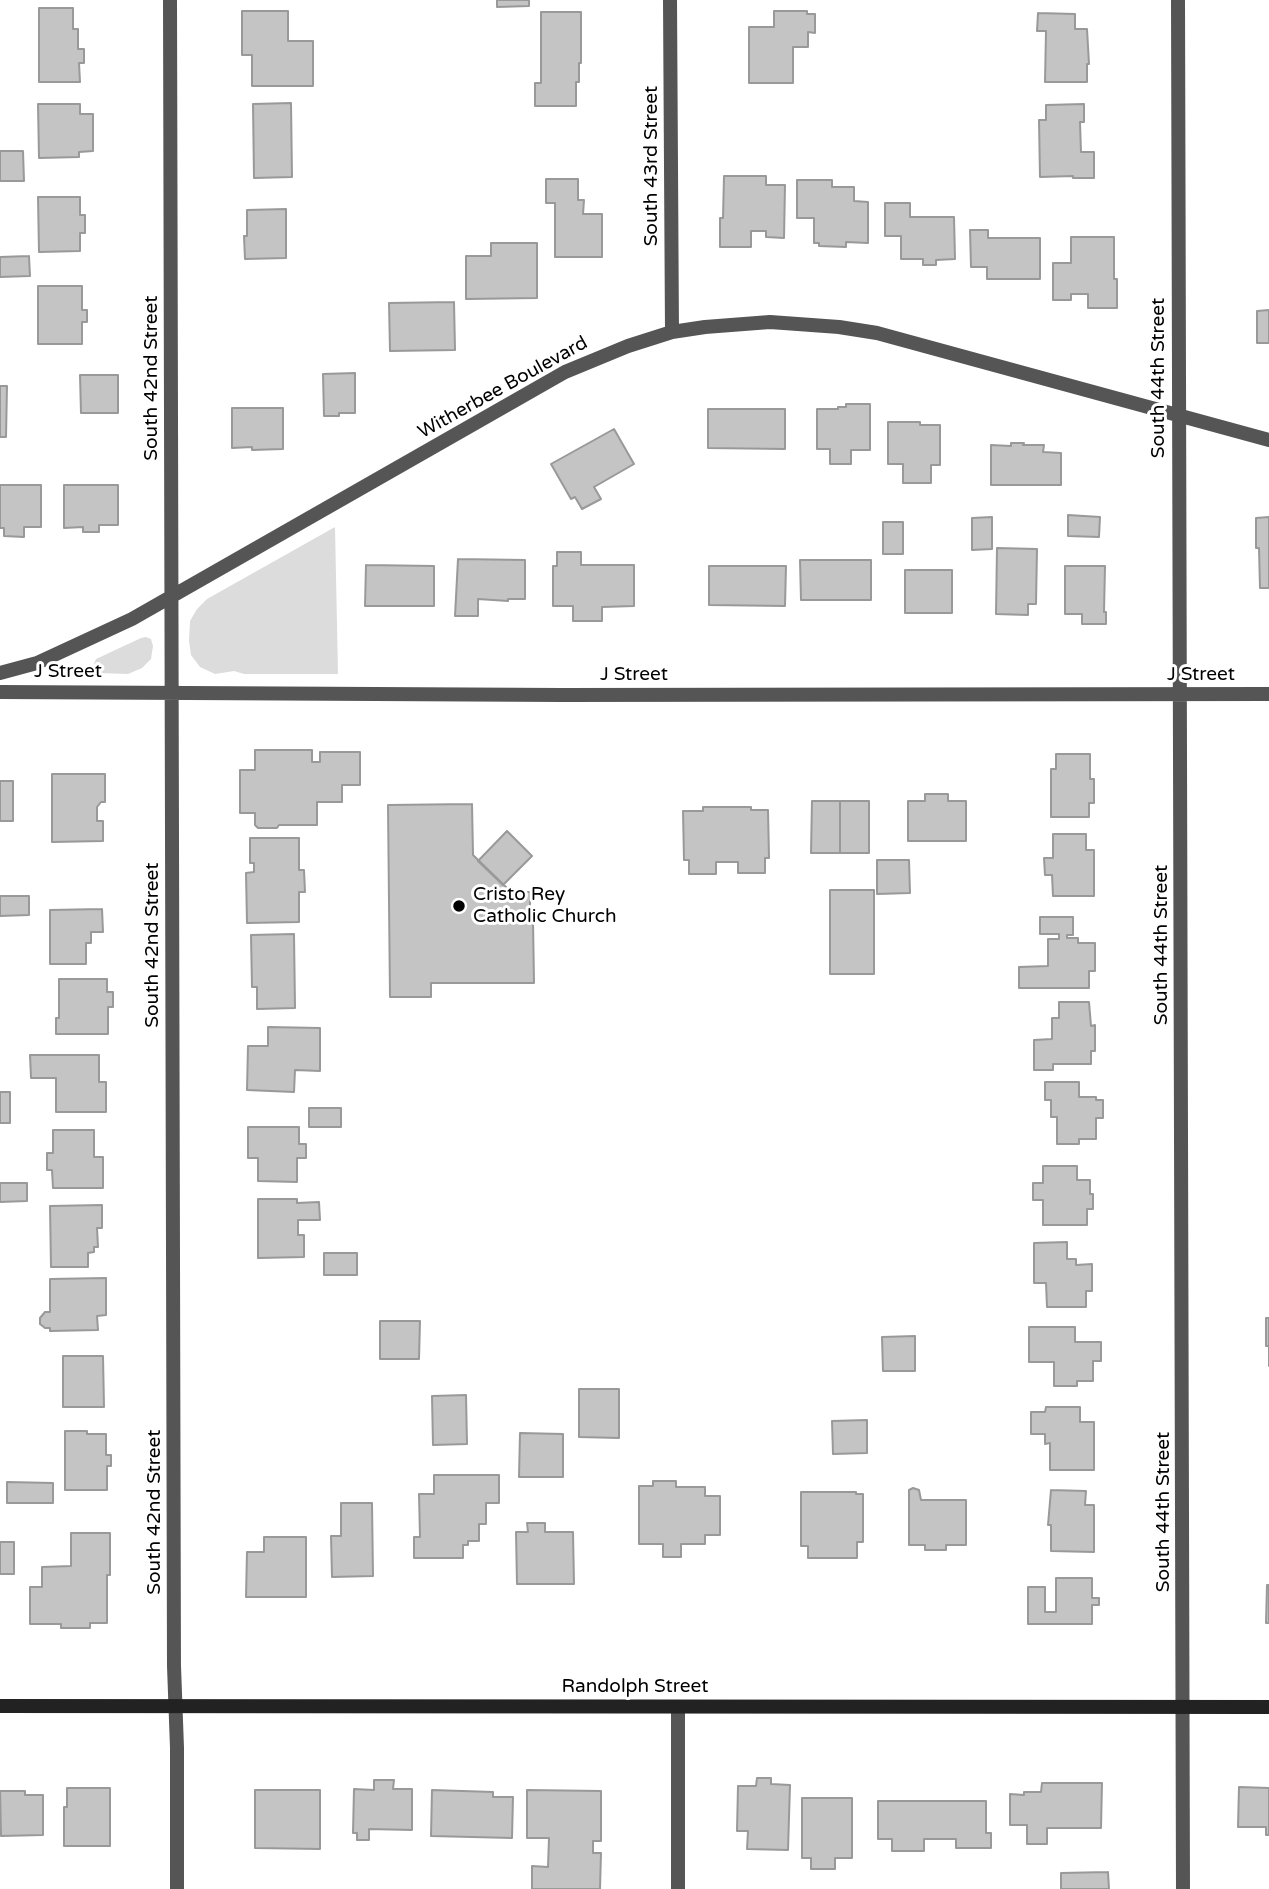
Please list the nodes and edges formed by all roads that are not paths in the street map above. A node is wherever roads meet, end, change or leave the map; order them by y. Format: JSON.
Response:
{"nodes":[{"id":1,"x":170,"y":0,"type":"edge"},
{"id":2,"x":670,"y":0,"type":"edge"},
{"id":3,"x":1178,"y":0,"type":"edge"},
{"id":4,"x":672,"y":332,"type":"junction"},
{"id":5,"x":1178,"y":415,"type":"junction"},
{"id":6,"x":1269,"y":440,"type":"edge"},
{"id":7,"x":173,"y":595,"type":"junction"},
{"id":8,"x":0,"y":673,"type":"edge"},
{"id":9,"x":0,"y":692,"type":"edge"},
{"id":10,"x":172,"y":692,"type":"junction"},
{"id":11,"x":1181,"y":694,"type":"junction"},
{"id":12,"x":1269,"y":694,"type":"edge"},
{"id":13,"x":0,"y":1706,"type":"edge"},
{"id":14,"x":176,"y":1706,"type":"junction"},
{"id":15,"x":678,"y":1707,"type":"junction"},
{"id":16,"x":1183,"y":1707,"type":"junction"},
{"id":17,"x":1269,"y":1707,"type":"edge"},
{"id":18,"x":177,"y":1889,"type":"edge"},
{"id":19,"x":678,"y":1889,"type":"edge"},
{"id":20,"x":1183,"y":1889,"type":"edge"}],
"edges":[{"from":1,"to":7,"type":"street","name":"South 42nd Street"},
{"from":2,"to":4,"type":"street","name":"South 43rd Street"},
{"from":3,"to":5,"type":"street","name":"South 44th Street"},
{"from":4,"to":5,"type":"street","name":"Witherbee Boulevard"},
{"from":4,"to":7,"type":"street","name":"Witherbee Boulevard"},
{"from":5,"to":6,"type":"street","name":"Witherbee Boulevard"},
{"from":5,"to":11,"type":"street","name":"South 44th Street"},
{"from":7,"to":8,"type":"street","name":"Witherbee Boulevard"},
{"from":7,"to":10,"type":"street","name":"South 42nd Street"},
{"from":9,"to":10,"type":"street","name":"J Street"},
{"from":10,"to":11,"type":"street","name":"J Street"},
{"from":10,"to":14,"type":"street","name":"South 42nd Street"},
{"from":11,"to":12,"type":"street","name":"J Street"},
{"from":11,"to":16,"type":"street","name":"South 44th Street"},
{"from":13,"to":14,"type":"main road","name":"Randolph Street"},
{"from":14,"to":15,"type":"main road","name":"Randolph Street"},
{"from":14,"to":18,"type":"street","name":"South 42nd Street"},
{"from":15,"to":16,"type":"main road","name":"Randolph Street"},
{"from":15,"to":19,"type":"street"},
{"from":16,"to":17,"type":"main road","name":"Randolph Street"},
{"from":16,"to":20,"type":"street","name":"South 44th Street"}]}
